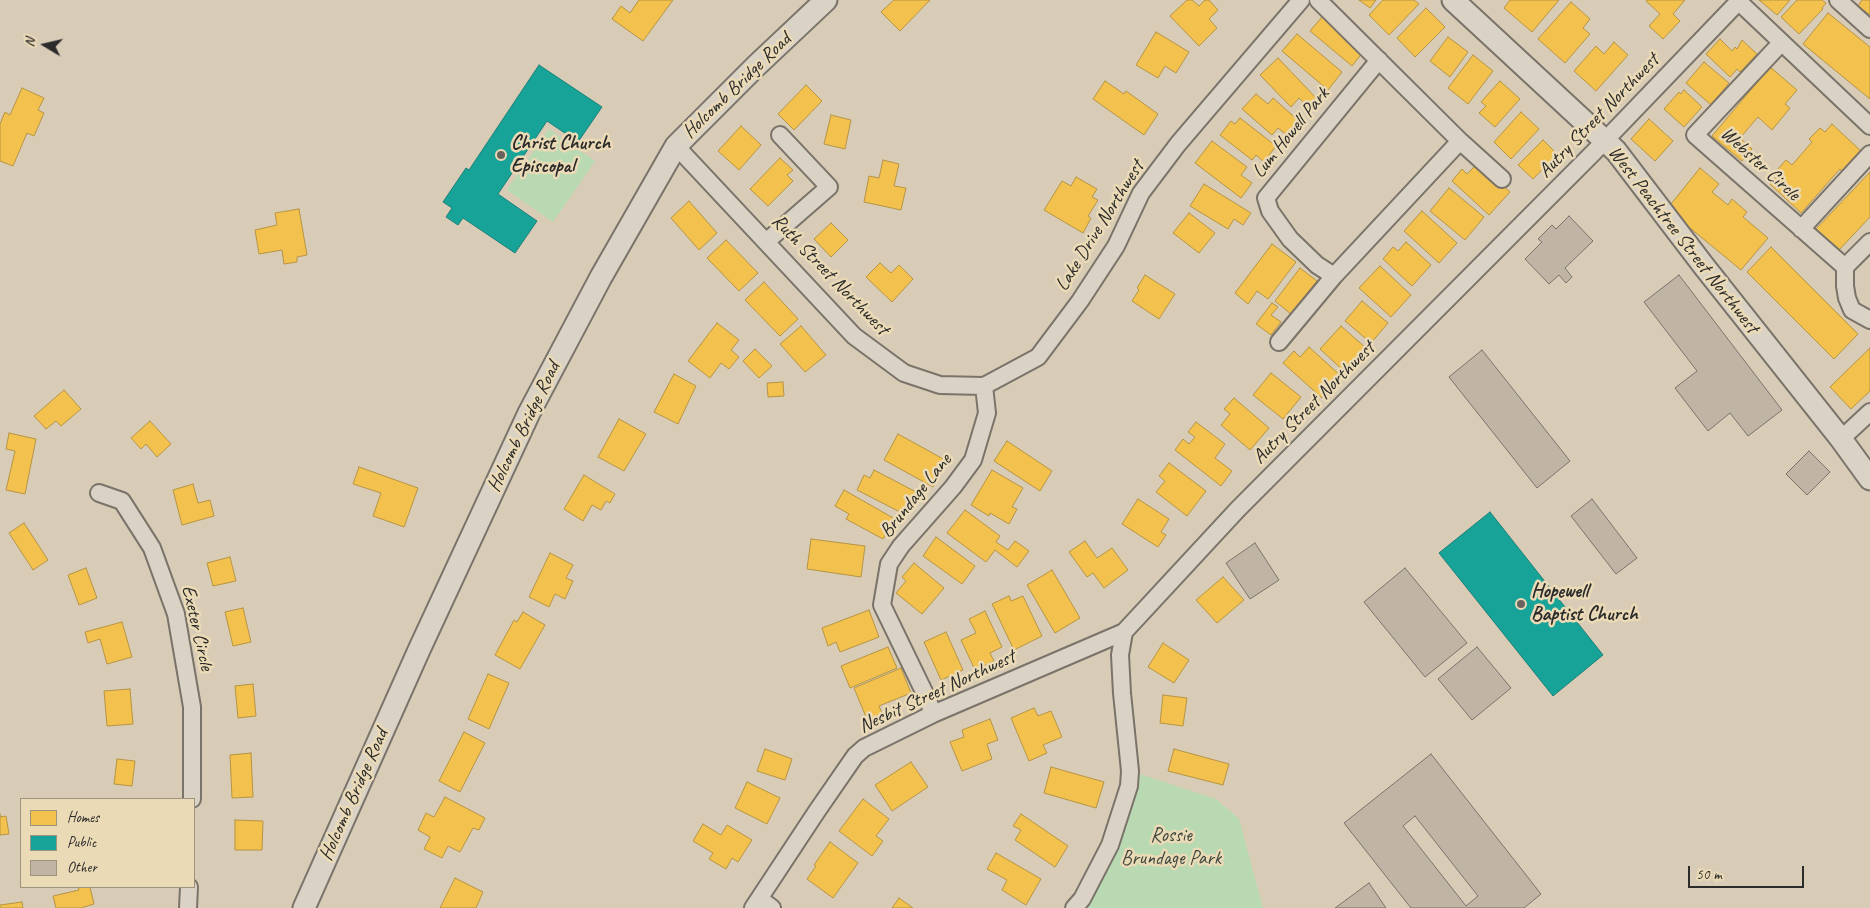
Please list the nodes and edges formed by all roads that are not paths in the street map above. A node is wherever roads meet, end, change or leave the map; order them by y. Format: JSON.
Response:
{"nodes":[{"id":1,"x":826,"y":0,"type":"edge"},
{"id":2,"x":1301,"y":0,"type":"edge"},
{"id":3,"x":1318,"y":0,"type":"edge"},
{"id":4,"x":1453,"y":0,"type":"edge"},
{"id":5,"x":1838,"y":0,"type":"edge"},
{"id":6,"x":1738,"y":1,"type":"edge"},
{"id":7,"x":1870,"y":29,"type":"edge"},
{"id":8,"x":1781,"y":43,"type":"junction"},
{"id":9,"x":1379,"y":60,"type":"junction"},
{"id":10,"x":1870,"y":126,"type":"edge"},
{"id":11,"x":780,"y":135,"type":"dead end"},
{"id":12,"x":1460,"y":141,"type":"junction"},
{"id":13,"x":1605,"y":141,"type":"junction"},
{"id":14,"x":676,"y":146,"type":"junction"},
{"id":15,"x":1870,"y":154,"type":"edge"},
{"id":16,"x":1502,"y":178,"type":"dead end"},
{"id":17,"x":1801,"y":229,"type":"junction"},
{"id":18,"x":767,"y":241,"type":"junction"},
{"id":19,"x":1870,"y":242,"type":"edge"},
{"id":20,"x":1845,"y":267,"type":"junction"},
{"id":21,"x":1334,"y":276,"type":"junction"},
{"id":22,"x":1870,"y":320,"type":"edge"},
{"id":23,"x":1279,"y":342,"type":"dead end"},
{"id":24,"x":1006,"y":374,"type":"joint"},
{"id":25,"x":984,"y":386,"type":"junction"},
{"id":26,"x":1870,"y":412,"type":"edge"},
{"id":27,"x":1841,"y":439,"type":"junction"},
{"id":28,"x":1870,"y":479,"type":"edge"},
{"id":29,"x":99,"y":493,"type":"dead end"},
{"id":30,"x":1124,"y":632,"type":"junction"},
{"id":31,"x":933,"y":714,"type":"junction"},
{"id":32,"x":192,"y":798,"type":"edge"},
{"id":33,"x":189,"y":888,"type":"edge"},
{"id":34,"x":762,"y":905,"type":"edge"},
{"id":35,"x":188,"y":908,"type":"edge"},
{"id":36,"x":304,"y":908,"type":"edge"},
{"id":37,"x":1074,"y":908,"type":"edge"}],
"edges":[{"from":1,"to":14,"type":"street","name":"Holcomb Bridge Road"},
{"from":2,"to":24,"type":"street","name":"Lake Drive Northwest"},
{"from":3,"to":9,"type":"street"},
{"from":4,"to":13,"type":"street","name":"West Peachtree Street Northwest"},
{"from":5,"to":7,"type":"street"},
{"from":6,"to":8,"type":"street"},
{"from":6,"to":13,"type":"street","name":"Autry Street Northwest"},
{"from":8,"to":10,"type":"street"},
{"from":8,"to":17,"type":"street","name":"Webster Circle"},
{"from":9,"to":12,"type":"street"},
{"from":9,"to":21,"type":"street","name":"Lum Howell Park"},
{"from":11,"to":18,"type":"street"},
{"from":12,"to":16,"type":"street"},
{"from":12,"to":21,"type":"street"},
{"from":13,"to":27,"type":"street","name":"West Peachtree Street Northwest"},
{"from":13,"to":30,"type":"street","name":"Autry Street Northwest"},
{"from":14,"to":18,"type":"street","name":"Ruth Street Northwest"},
{"from":14,"to":36,"type":"street","name":"Holcomb Bridge Road"},
{"from":15,"to":17,"type":"street","name":"Webster Circle"},
{"from":17,"to":20,"type":"street","name":"Webster Circle"},
{"from":18,"to":25,"type":"street","name":"Ruth Street Northwest"},
{"from":19,"to":20,"type":"street"},
{"from":20,"to":22,"type":"street"},
{"from":21,"to":23,"type":"street"},
{"from":24,"to":25,"type":"street","name":"Ruth Street Northwest"},
{"from":25,"to":31,"type":"street","name":"Brundage Lane"},
{"from":26,"to":27,"type":"street"},
{"from":27,"to":28,"type":"street","name":"West Peachtree Street Northwest"},
{"from":29,"to":32,"type":"street","name":"Exeter Circle"},
{"from":30,"to":31,"type":"street","name":"Nesbit Street Northwest"},
{"from":30,"to":37,"type":"street"},
{"from":31,"to":34,"type":"street","name":"Nesbit Street Northwest"},
{"from":33,"to":35,"type":"street"}]}
